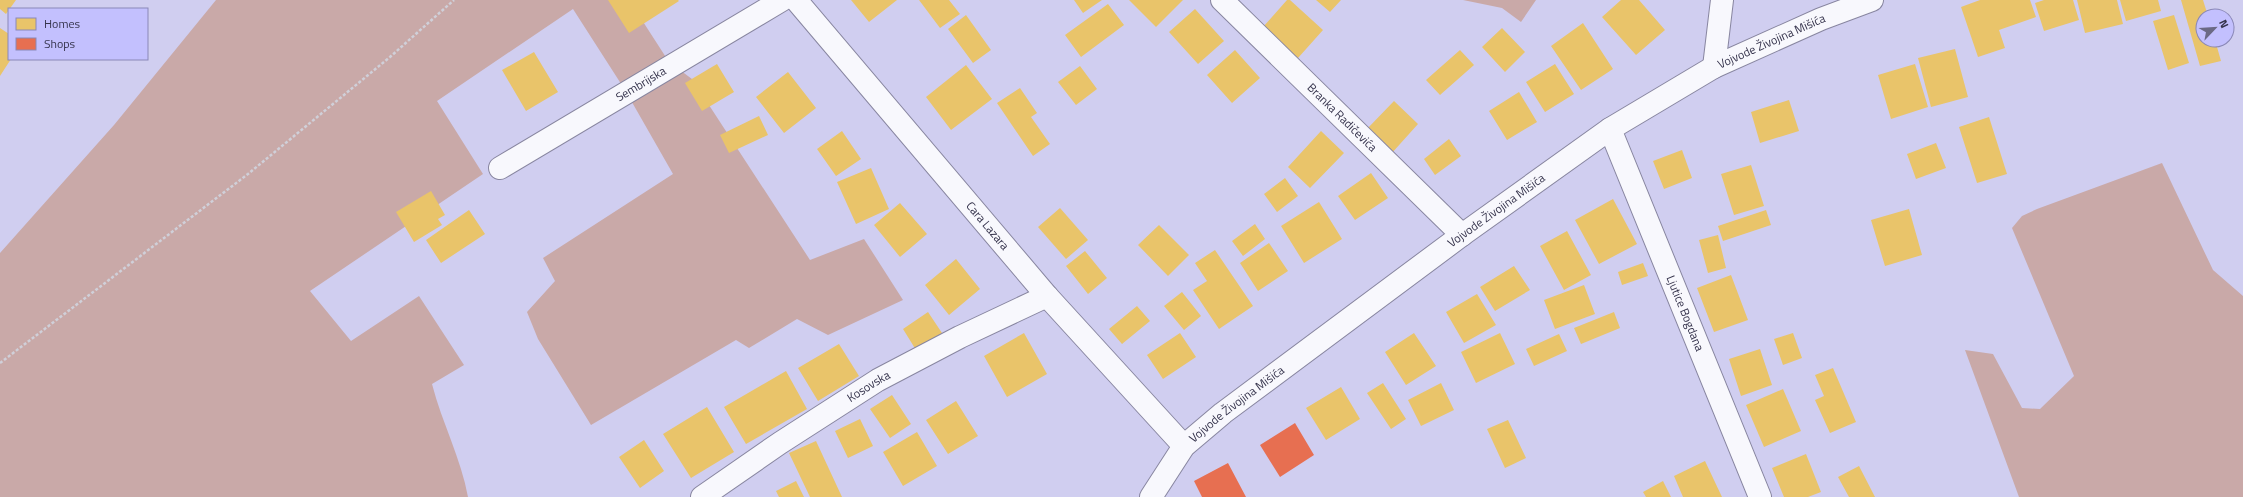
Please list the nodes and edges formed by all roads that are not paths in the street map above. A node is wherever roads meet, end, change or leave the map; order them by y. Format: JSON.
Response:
{"nodes":[{"id":1,"x":782,"y":0,"type":"edge"},
{"id":2,"x":796,"y":0,"type":"edge"},
{"id":3,"x":1222,"y":0,"type":"edge"},
{"id":4,"x":1722,"y":0,"type":"edge"},
{"id":5,"x":1872,"y":0,"type":"edge"},
{"id":6,"x":1714,"y":67,"type":"junction"},
{"id":7,"x":1610,"y":129,"type":"junction"},
{"id":8,"x":500,"y":168,"type":"dead end"},
{"id":9,"x":1462,"y":234,"type":"junction"},
{"id":10,"x":1047,"y":296,"type":"junction"},
{"id":11,"x":1184,"y":446,"type":"junction"},
{"id":12,"x":1159,"y":491,"type":"edge"},
{"id":13,"x":702,"y":497,"type":"edge"},
{"id":14,"x":1760,"y":497,"type":"edge"}],
"edges":[{"from":1,"to":8,"type":"street","name":"Sembrijska"},
{"from":2,"to":10,"type":"street","name":"Cara Lazara"},
{"from":3,"to":9,"type":"street","name":"Branka Radičevića"},
{"from":4,"to":6,"type":"street"},
{"from":5,"to":6,"type":"street","name":"Vojvode Živojina Mišića"},
{"from":6,"to":7,"type":"street","name":"Vojvode Živojina Mišića"},
{"from":7,"to":9,"type":"street","name":"Vojvode Živojina Mišića"},
{"from":7,"to":14,"type":"street","name":"Ljutice Bogdana"},
{"from":9,"to":11,"type":"street","name":"Vojvode Živojina Mišića"},
{"from":10,"to":11,"type":"street","name":"Cara Lazara"},
{"from":10,"to":13,"type":"street","name":"Kosovska"},
{"from":11,"to":12,"type":"street","name":"Vojvode Živojina Mišića"}]}
